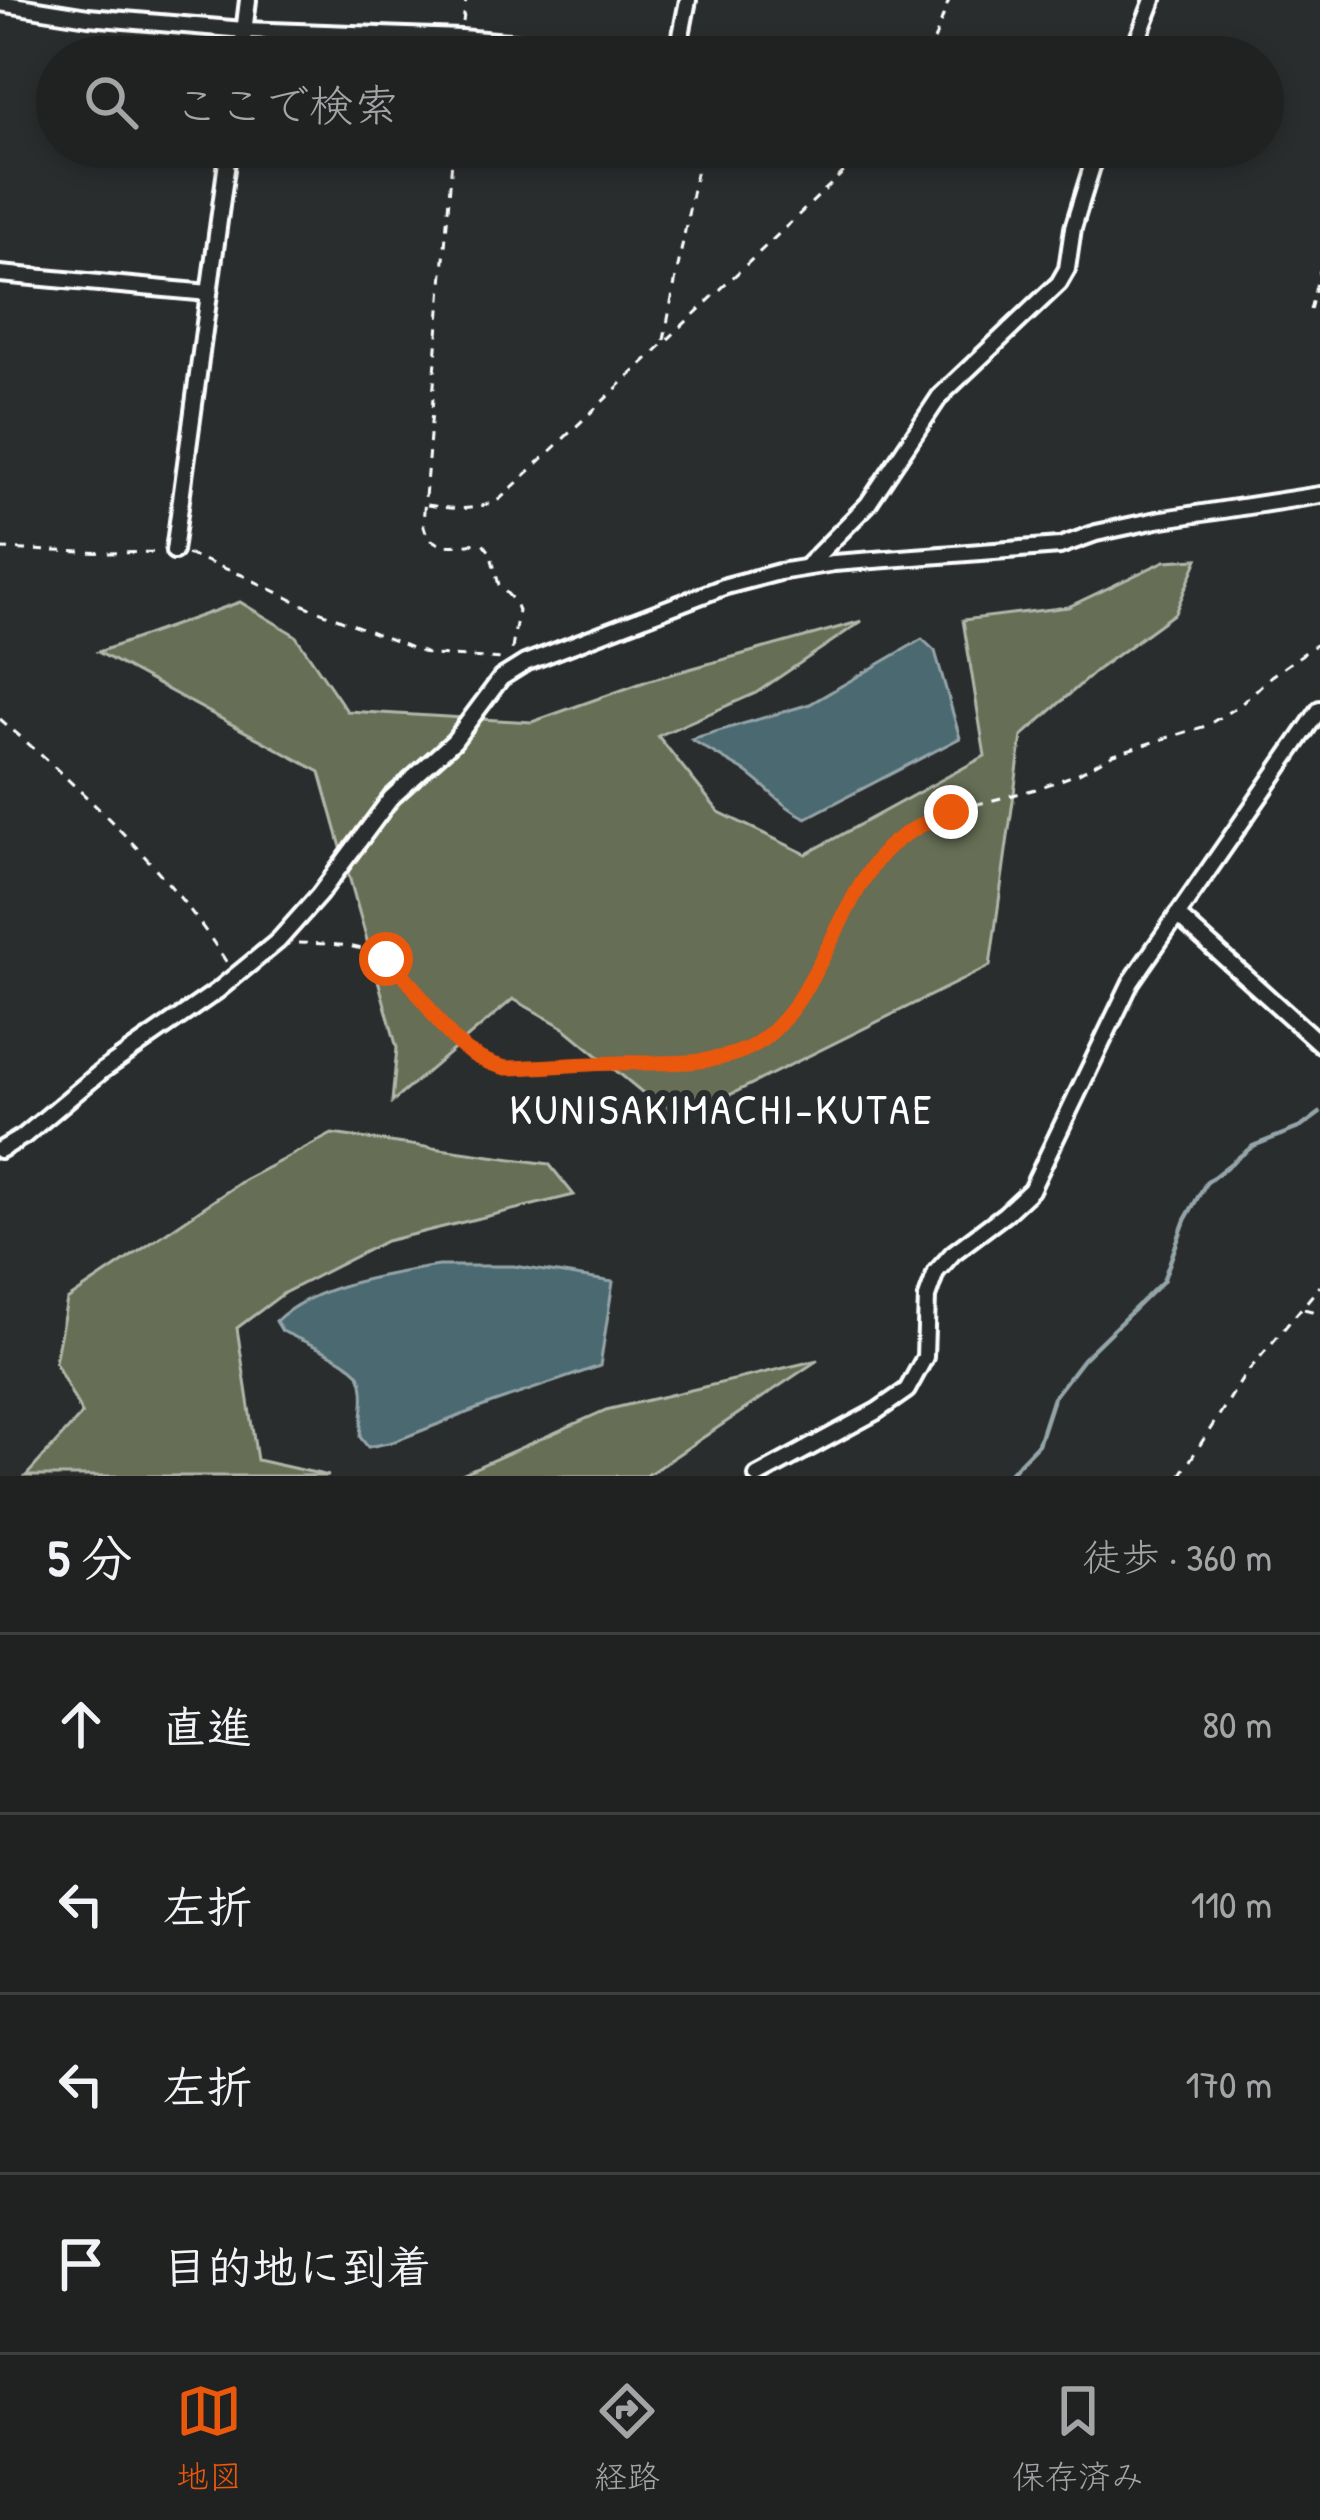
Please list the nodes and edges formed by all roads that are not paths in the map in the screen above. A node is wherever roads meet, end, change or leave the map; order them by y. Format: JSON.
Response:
{"nodes":[{"id":1,"x":248,"y":0,"type":"edge"},
{"id":2,"x":688,"y":0,"type":"edge"},
{"id":3,"x":1153,"y":0,"type":"edge"},
{"id":4,"x":0,"y":3,"type":"edge"},
{"id":5,"x":244,"y":30,"type":"junction"},
{"id":6,"x":243,"y":36,"type":"edge"},
{"id":7,"x":407,"y":36,"type":"edge"},
{"id":8,"x":681,"y":36,"type":"edge"},
{"id":9,"x":1139,"y":36,"type":"edge"},
{"id":10,"x":226,"y":168,"type":"edge"},
{"id":11,"x":1092,"y":168,"type":"edge"},
{"id":12,"x":0,"y":274,"type":"edge"},
{"id":13,"x":209,"y":293,"type":"junction"},
{"id":14,"x":1320,"y":495,"type":"edge"},
{"id":15,"x":174,"y":551,"type":"road end"},
{"id":16,"x":805,"y":568,"type":"junction"},
{"id":17,"x":1320,"y":709,"type":"edge"},
{"id":18,"x":1177,"y":915,"type":"junction"},
{"id":19,"x":1320,"y":1044,"type":"edge"},
{"id":20,"x":0,"y":1150,"type":"edge"},
{"id":21,"x":757,"y":1476,"type":"edge"}],
"edges":[{"from":1,"to":5,"type":"street"},
{"from":2,"to":8,"type":"street"},
{"from":3,"to":9,"type":"street"},
{"from":4,"to":5,"type":"street"},
{"from":5,"to":6,"type":"street"},
{"from":5,"to":7,"type":"street"},
{"from":10,"to":13,"type":"street"},
{"from":11,"to":16,"type":"street"},
{"from":12,"to":13,"type":"street"},
{"from":13,"to":15,"type":"street"},
{"from":14,"to":16,"type":"street"},
{"from":16,"to":20,"type":"street"},
{"from":17,"to":18,"type":"street"},
{"from":18,"to":19,"type":"street"},
{"from":18,"to":21,"type":"street"}]}
